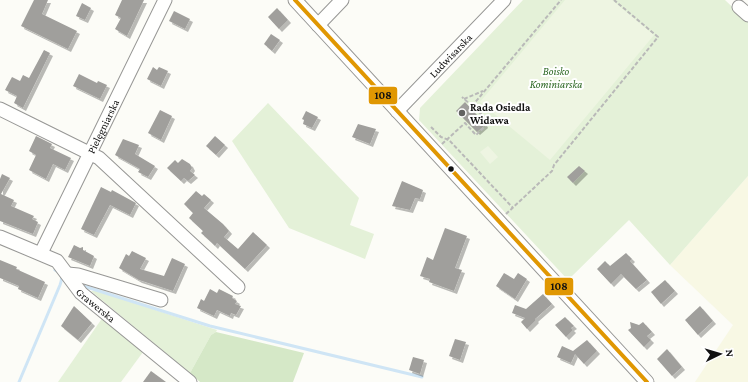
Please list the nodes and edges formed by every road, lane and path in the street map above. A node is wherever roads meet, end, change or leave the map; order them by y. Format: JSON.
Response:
{"nodes":[{"id":1,"x":165,"y":0,"type":"edge"},
{"id":2,"x":295,"y":0,"type":"edge"},
{"id":3,"x":342,"y":0,"type":"edge"},
{"id":4,"x":504,"y":0,"type":"edge"},
{"id":5,"x":561,"y":0,"type":"edge"},
{"id":6,"x":614,"y":0,"type":"edge"},
{"id":7,"x":318,"y":25,"type":"junction"},
{"id":8,"x":484,"y":91,"type":"junction"},
{"id":9,"x":472,"y":106,"type":"junction"},
{"id":10,"x":0,"y":109,"type":"edge"},
{"id":11,"x":397,"y":111,"type":"junction"},
{"id":12,"x":432,"y":127,"type":"dead end"},
{"id":13,"x":447,"y":139,"type":"junction"},
{"id":14,"x":440,"y":146,"type":"dead end"},
{"id":15,"x":91,"y":153,"type":"junction"},
{"id":16,"x":0,"y":237,"type":"edge"},
{"id":17,"x":41,"y":253,"type":"junction"},
{"id":18,"x":68,"y":274,"type":"junction"},
{"id":19,"x":238,"y":287,"type":"dead end"},
{"id":20,"x":161,"y":300,"type":"dead end"},
{"id":21,"x":186,"y":381,"type":"edge"},
{"id":22,"x":647,"y":382,"type":"edge"}],
"edges":[{"from":1,"to":15,"type":"street","name":"Pielęgniarska"},
{"from":2,"to":7,"type":"street"},
{"from":3,"to":7,"type":"street"},
{"from":4,"to":11,"type":"street","name":"Ludwisarska"},
{"from":5,"to":8,"type":"path"},
{"from":6,"to":13,"type":"path"},
{"from":7,"to":11,"type":"street"},
{"from":8,"to":9,"type":"path"},
{"from":8,"to":9,"type":"path"},
{"from":9,"to":13,"type":"path"},
{"from":10,"to":15,"type":"street"},
{"from":11,"to":22,"type":"street"},
{"from":12,"to":13,"type":"path"},
{"from":13,"to":14,"type":"path"},
{"from":15,"to":17,"type":"street","name":"Pielęgniarska"},
{"from":15,"to":19,"type":"street"},
{"from":16,"to":17,"type":"street","name":"Grawerska"},
{"from":17,"to":18,"type":"street","name":"Grawerska"},
{"from":18,"to":20,"type":"street"},
{"from":18,"to":21,"type":"street","name":"Grawerska"}]}
